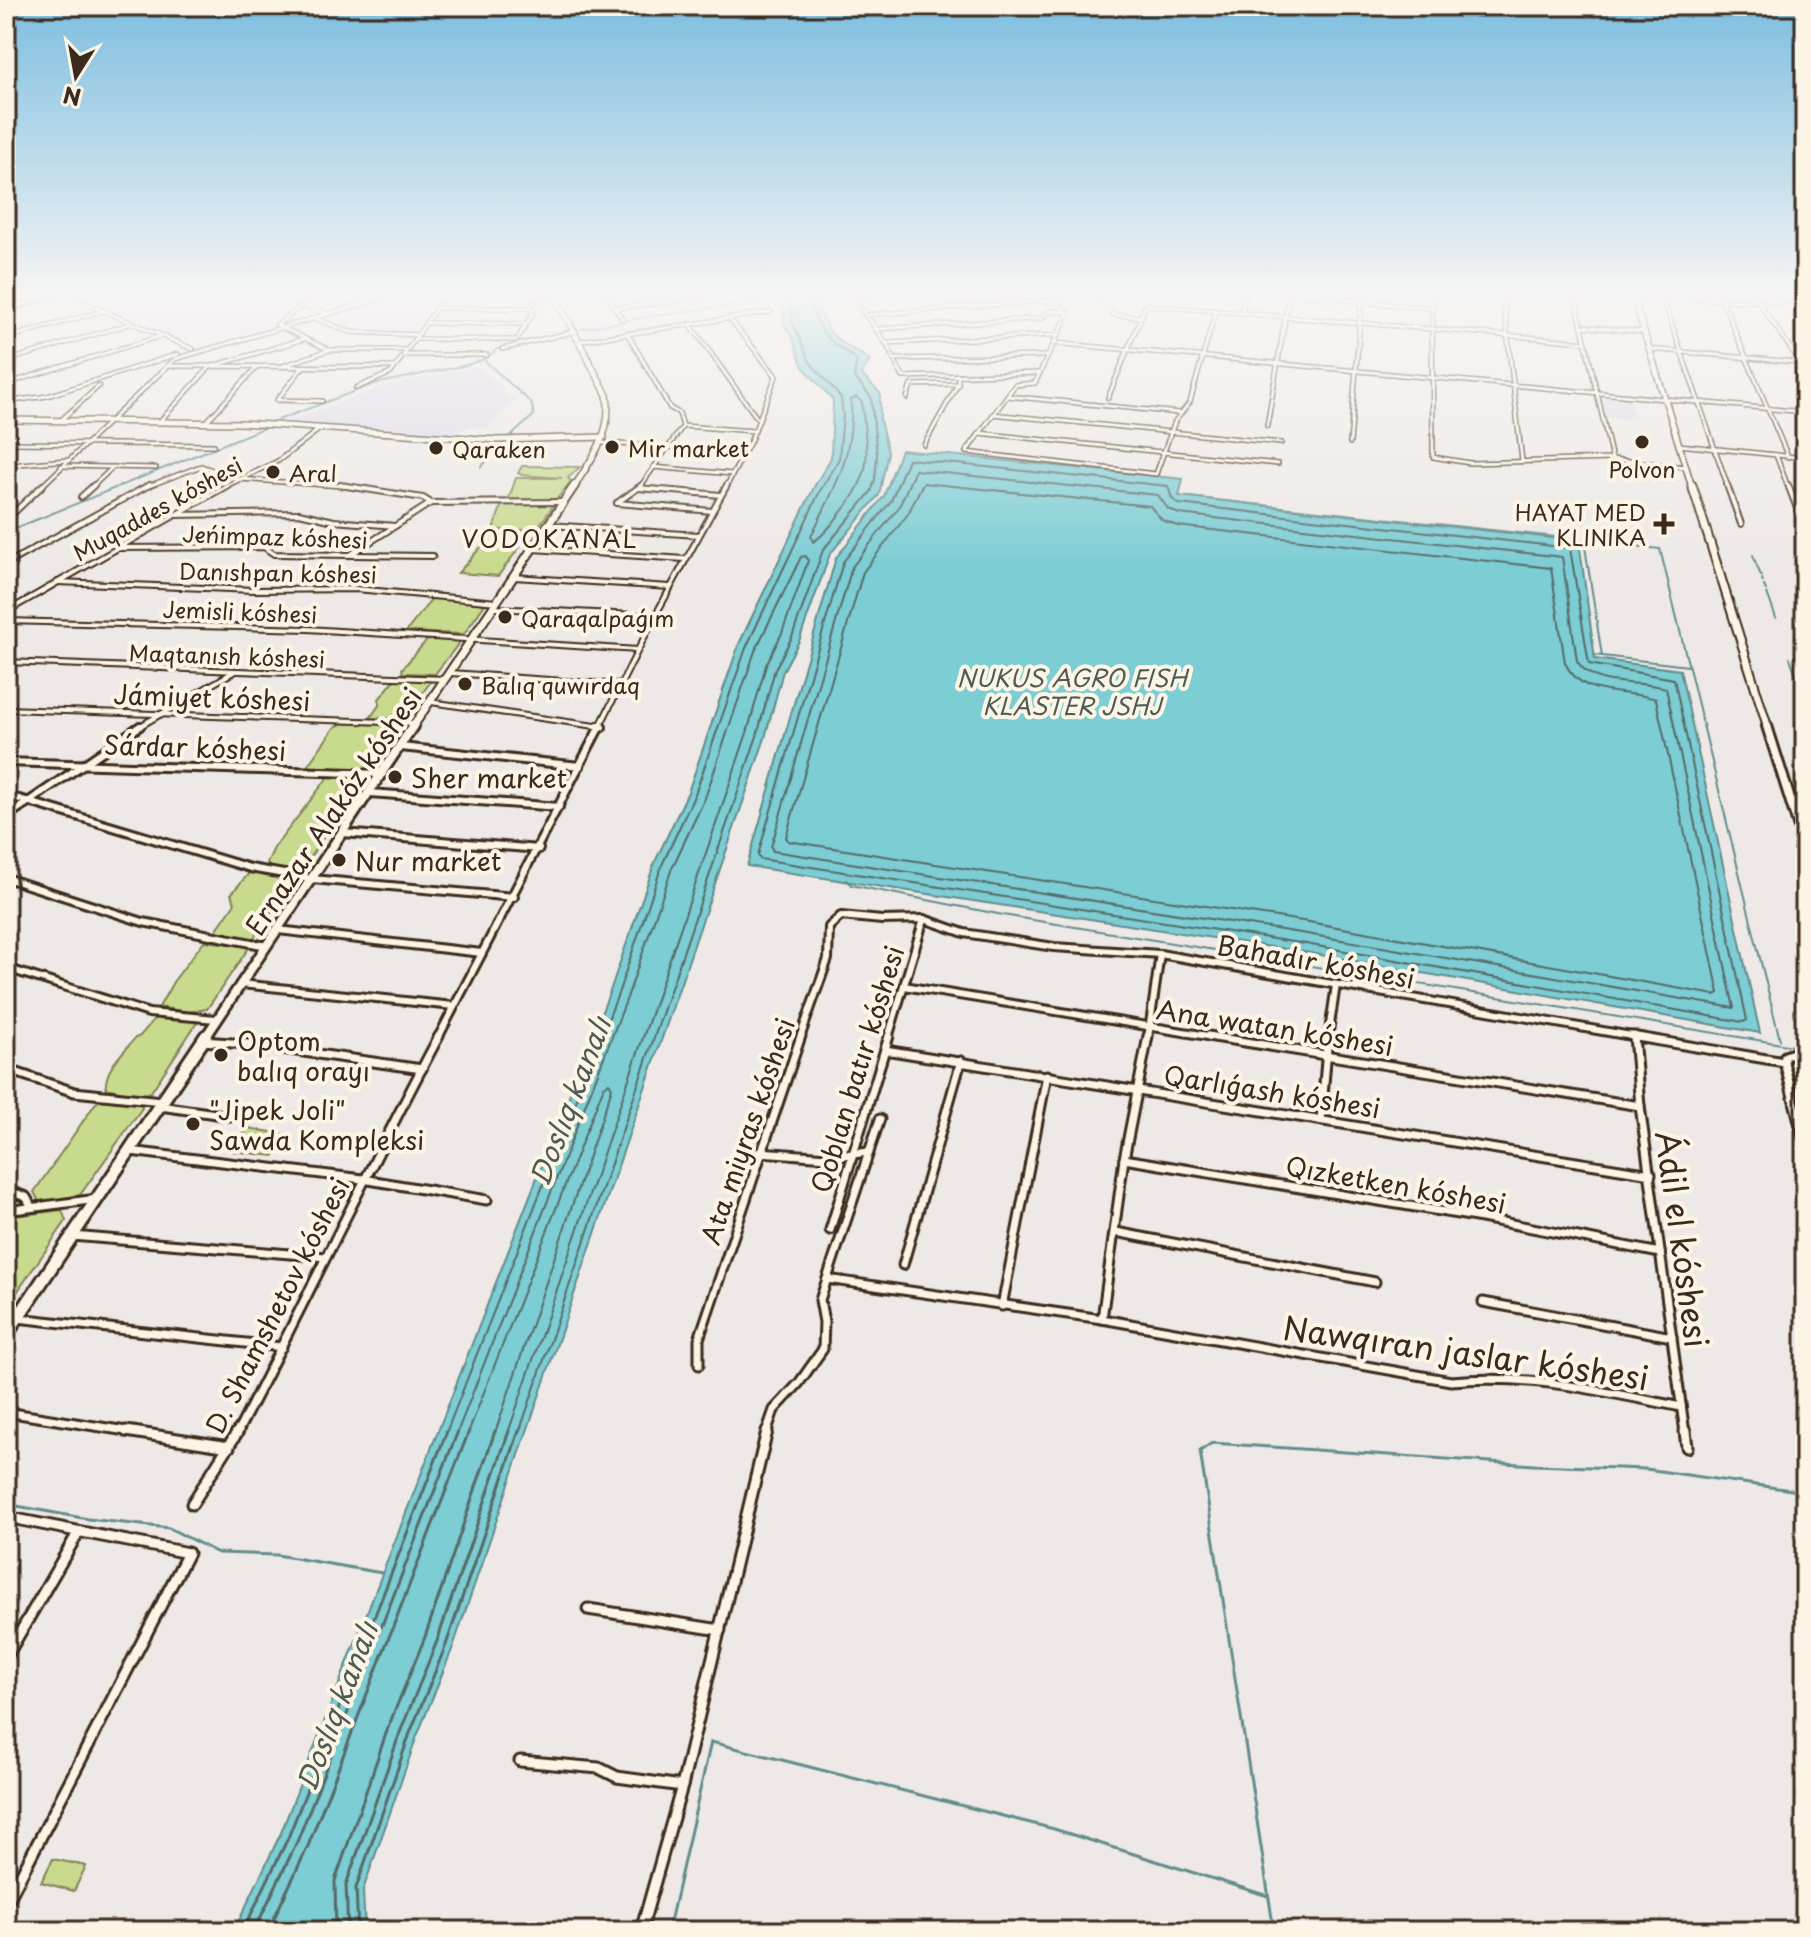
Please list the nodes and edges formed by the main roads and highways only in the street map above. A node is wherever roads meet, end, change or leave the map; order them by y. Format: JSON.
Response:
{"nodes":[{"id":1,"x":601,"y":386,"type":"edge"},
{"id":2,"x":1660,"y":386,"type":"edge"},
{"id":3,"x":6,"y":420,"type":"edge"},
{"id":4,"x":603,"y":440,"type":"junction"},
{"id":5,"x":1805,"y":847,"type":"edge"},
{"id":6,"x":6,"y":1335,"type":"edge"}],
"edges":[{"from":1,"to":4,"type":"main road","name":"Ernazar Alakóz kóshesi"},
{"from":2,"to":5,"type":"main road"},
{"from":3,"to":4,"type":"main road"},
{"from":4,"to":6,"type":"main road","name":"Ernazar Alakóz kóshesi"}]}
